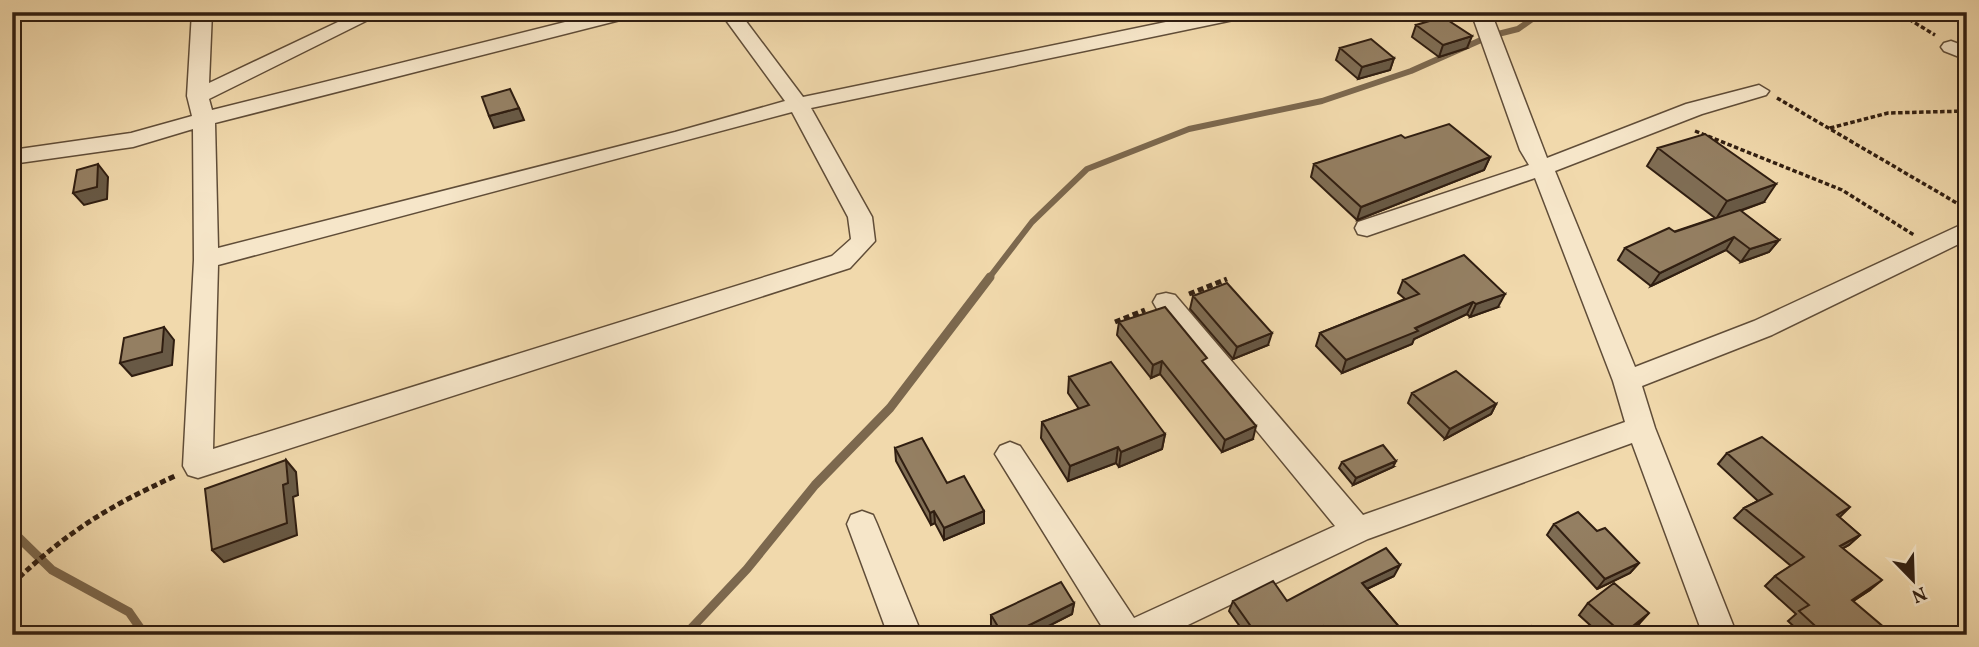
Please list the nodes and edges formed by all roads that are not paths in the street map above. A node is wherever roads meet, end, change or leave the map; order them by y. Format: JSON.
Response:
{"nodes":[{"id":1,"x":202,"y":12,"type":"edge"},
{"id":2,"x":374,"y":12,"type":"edge"},
{"id":3,"x":629,"y":12,"type":"edge"},
{"id":4,"x":729,"y":12,"type":"edge"},
{"id":5,"x":1243,"y":12,"type":"edge"},
{"id":6,"x":1480,"y":12,"type":"edge"},
{"id":7,"x":1759,"y":91,"type":"road end"},
{"id":8,"x":798,"y":104,"type":"junction"},
{"id":9,"x":201,"y":108,"type":"junction"},
{"id":10,"x":12,"y":158,"type":"edge"},
{"id":11,"x":1542,"y":168,"type":"junction"},
{"id":12,"x":1367,"y":228,"type":"dead end"},
{"id":13,"x":1967,"y":230,"type":"edge"},
{"id":14,"x":206,"y":260,"type":"junction"},
{"id":15,"x":1166,"y":302,"type":"dead end"},
{"id":16,"x":1627,"y":381,"type":"junction"},
{"id":17,"x":1641,"y":428,"type":"junction"},
{"id":18,"x":1010,"y":454,"type":"dead end"},
{"id":19,"x":862,"y":524,"type":"dead end"},
{"id":20,"x":1357,"y":530,"type":"junction"},
{"id":21,"x":905,"y":635,"type":"edge"},
{"id":22,"x":1126,"y":635,"type":"edge"},
{"id":23,"x":1132,"y":635,"type":"edge"},
{"id":24,"x":1720,"y":635,"type":"edge"}],
"edges":[{"from":1,"to":9,"type":"street"},
{"from":2,"to":9,"type":"street"},
{"from":3,"to":9,"type":"street"},
{"from":4,"to":8,"type":"street"},
{"from":5,"to":8,"type":"street"},
{"from":6,"to":11,"type":"street"},
{"from":7,"to":11,"type":"street"},
{"from":8,"to":14,"type":"street"},
{"from":8,"to":14,"type":"street"},
{"from":9,"to":10,"type":"street"},
{"from":9,"to":14,"type":"street"},
{"from":11,"to":12,"type":"street"},
{"from":11,"to":16,"type":"street"},
{"from":13,"to":16,"type":"street"},
{"from":15,"to":20,"type":"street"},
{"from":16,"to":17,"type":"street"},
{"from":17,"to":20,"type":"street"},
{"from":17,"to":24,"type":"street"},
{"from":18,"to":22,"type":"street"},
{"from":19,"to":21,"type":"street"},
{"from":20,"to":23,"type":"street"}]}
